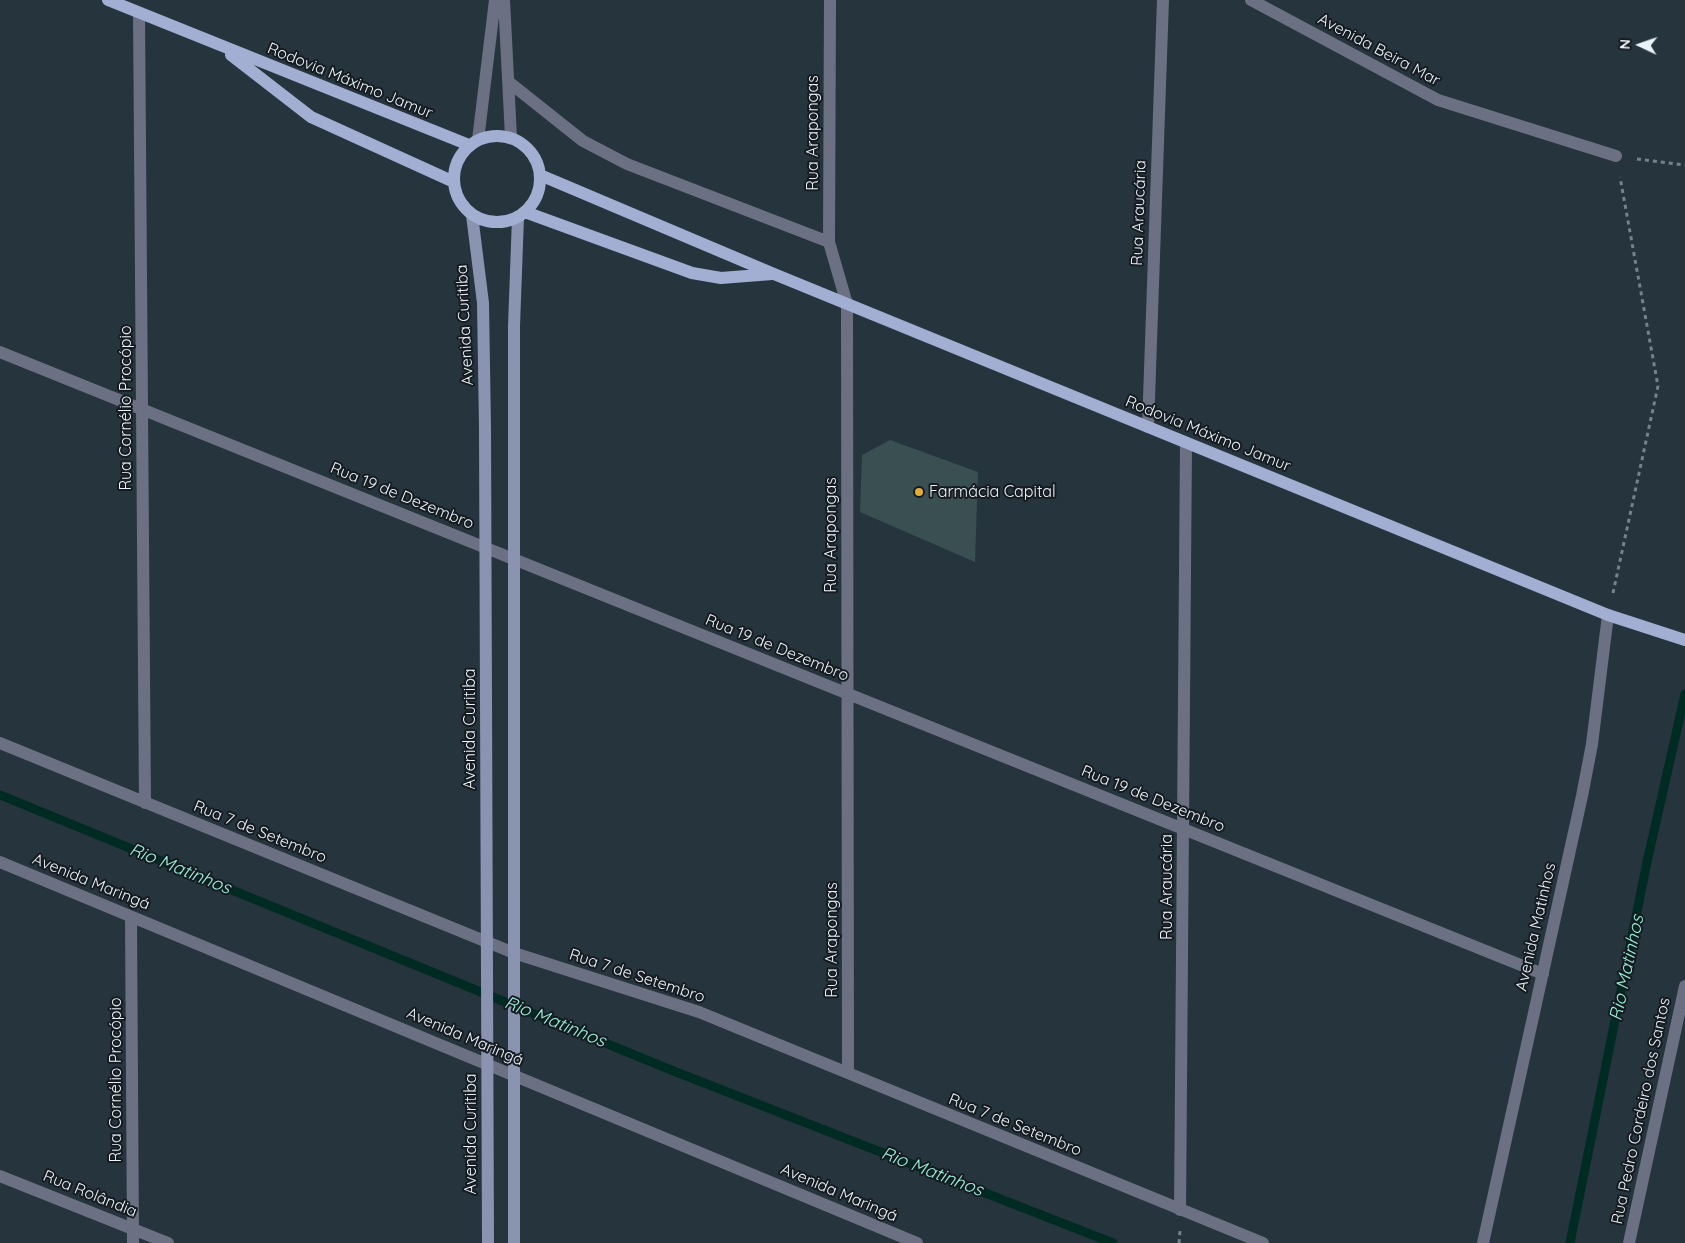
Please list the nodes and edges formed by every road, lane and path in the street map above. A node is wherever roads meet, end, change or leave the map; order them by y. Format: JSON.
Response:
{"nodes":[{"id":1,"x":108,"y":0,"type":"edge"},
{"id":2,"x":495,"y":0,"type":"edge"},
{"id":3,"x":504,"y":0,"type":"edge"},
{"id":4,"x":830,"y":0,"type":"edge"},
{"id":5,"x":1163,"y":0,"type":"edge"},
{"id":6,"x":1251,"y":0,"type":"edge"},
{"id":7,"x":138,"y":12,"type":"junction"},
{"id":8,"x":220,"y":46,"type":"junction"},
{"id":9,"x":510,"y":83,"type":"junction"},
{"id":10,"x":511,"y":137,"type":"junction"},
{"id":11,"x":473,"y":142,"type":"junction"},
{"id":12,"x":1616,"y":156,"type":"junction"},
{"id":13,"x":1685,"y":165,"type":"edge"},
{"id":14,"x":540,"y":175,"type":"junction"},
{"id":15,"x":454,"y":182,"type":"junction"},
{"id":16,"x":522,"y":214,"type":"junction"},
{"id":17,"x":472,"y":215,"type":"junction"},
{"id":18,"x":829,"y":242,"type":"junction"},
{"id":19,"x":774,"y":274,"type":"junction"},
{"id":20,"x":847,"y":304,"type":"junction"},
{"id":21,"x":0,"y":352,"type":"edge"},
{"id":22,"x":142,"y":409,"type":"junction"},
{"id":23,"x":1148,"y":427,"type":"junction"},
{"id":24,"x":1186,"y":443,"type":"junction"},
{"id":25,"x":486,"y":548,"type":"junction"},
{"id":26,"x":514,"y":559,"type":"junction"},
{"id":27,"x":1608,"y":615,"type":"junction"},
{"id":28,"x":1685,"y":640,"type":"edge"},
{"id":29,"x":848,"y":694,"type":"junction"},
{"id":30,"x":0,"y":743,"type":"edge"},
{"id":31,"x":145,"y":803,"type":"junction"},
{"id":32,"x":1184,"y":829,"type":"junction"},
{"id":33,"x":0,"y":862,"type":"edge"},
{"id":34,"x":131,"y":917,"type":"junction"},
{"id":35,"x":487,"y":943,"type":"junction"},
{"id":36,"x":514,"y":953,"type":"junction"},
{"id":37,"x":1543,"y":974,"type":"junction"},
{"id":38,"x":1685,"y":986,"type":"edge"},
{"id":39,"x":487,"y":1064,"type":"junction"},
{"id":40,"x":848,"y":1073,"type":"junction"},
{"id":41,"x":514,"y":1075,"type":"junction"},
{"id":42,"x":0,"y":1176,"type":"edge"},
{"id":43,"x":1180,"y":1210,"type":"junction"},
{"id":44,"x":133,"y":1229,"type":"junction"},
{"id":45,"x":133,"y":1243,"type":"edge"},
{"id":46,"x":168,"y":1243,"type":"edge"},
{"id":47,"x":488,"y":1243,"type":"edge"},
{"id":48,"x":514,"y":1243,"type":"edge"},
{"id":49,"x":917,"y":1243,"type":"edge"},
{"id":50,"x":1263,"y":1243,"type":"edge"},
{"id":51,"x":1483,"y":1243,"type":"edge"},
{"id":52,"x":1629,"y":1243,"type":"edge"}],
"edges":[{"from":1,"to":7,"type":"main road","name":"Rodovia Máximo Jamur"},
{"from":2,"to":11,"type":"street"},
{"from":3,"to":9,"type":"street"},
{"from":4,"to":18,"type":"street","name":"Rua Arapongas"},
{"from":5,"to":23,"type":"street","name":"Rua Araucária"},
{"from":6,"to":12,"type":"street","name":"Avenida Beira Mar"},
{"from":7,"to":8,"type":"main road","name":"Rodovia Máximo Jamur"},
{"from":7,"to":22,"type":"street","name":"Rua Cornélio Procópio"},
{"from":8,"to":11,"type":"main road","name":"Rodovia Máximo Jamur"},
{"from":8,"to":15,"type":"main road","name":"Rodovia Máximo Jamur"},
{"from":9,"to":10,"type":"street"},
{"from":9,"to":18,"type":"street"},
{"from":10,"to":11,"type":"main road"},
{"from":10,"to":14,"type":"main road"},
{"from":11,"to":15,"type":"main road"},
{"from":12,"to":13,"type":"path"},
{"from":12,"to":27,"type":"path"},
{"from":14,"to":16,"type":"main road"},
{"from":14,"to":19,"type":"main road","name":"Rodovia Máximo Jamur"},
{"from":15,"to":17,"type":"main road"},
{"from":16,"to":17,"type":"main road"},
{"from":16,"to":19,"type":"main road","name":"Rodovia Máximo Jamur"},
{"from":16,"to":26,"type":"main road"},
{"from":17,"to":25,"type":"main road","name":"Avenida Curitiba"},
{"from":18,"to":20,"type":"street","name":"Rua Arapongas"},
{"from":19,"to":20,"type":"main road","name":"Rodovia Máximo Jamur"},
{"from":20,"to":23,"type":"main road","name":"Rodovia Máximo Jamur"},
{"from":20,"to":29,"type":"street","name":"Rua Arapongas"},
{"from":21,"to":22,"type":"street","name":"Rua 19 de Dezembro"},
{"from":22,"to":25,"type":"street","name":"Rua 19 de Dezembro"},
{"from":22,"to":31,"type":"street","name":"Rua Cornélio Procópio"},
{"from":23,"to":24,"type":"main road","name":"Rodovia Máximo Jamur"},
{"from":24,"to":27,"type":"main road","name":"Rodovia Máximo Jamur"},
{"from":24,"to":32,"type":"street","name":"Rua Araucária"},
{"from":25,"to":26,"type":"street","name":"Rua 19 de Dezembro"},
{"from":25,"to":35,"type":"main road","name":"Avenida Curitiba"},
{"from":26,"to":29,"type":"street","name":"Rua 19 de Dezembro"},
{"from":26,"to":36,"type":"main road"},
{"from":27,"to":28,"type":"main road","name":"Rodovia Máximo Jamur"},
{"from":27,"to":37,"type":"street","name":"Avenida Matinhos"},
{"from":29,"to":32,"type":"street","name":"Rua 19 de Dezembro"},
{"from":29,"to":40,"type":"street","name":"Rua Arapongas"},
{"from":30,"to":31,"type":"street","name":"Rua 7 de Setembro"},
{"from":31,"to":35,"type":"street","name":"Rua 7 de Setembro"},
{"from":32,"to":37,"type":"street","name":"Rua 19 de Dezembro"},
{"from":32,"to":43,"type":"street","name":"Rua Araucária"},
{"from":33,"to":34,"type":"street","name":"Avenida Maringá"},
{"from":34,"to":39,"type":"street","name":"Avenida Maringá"},
{"from":34,"to":44,"type":"street","name":"Rua Cornélio Procópio"},
{"from":35,"to":36,"type":"street","name":"Rua 7 de Setembro"},
{"from":35,"to":39,"type":"main road","name":"Avenida Curitiba"},
{"from":36,"to":40,"type":"street","name":"Rua 7 de Setembro"},
{"from":36,"to":41,"type":"main road"},
{"from":37,"to":51,"type":"street","name":"Avenida Matinhos"},
{"from":38,"to":52,"type":"street","name":"Rua Pedro Cordeiro dos Santos"},
{"from":39,"to":41,"type":"street","name":"Avenida Maringá"},
{"from":39,"to":47,"type":"main road","name":"Avenida Curitiba"},
{"from":40,"to":43,"type":"street","name":"Rua 7 de Setembro"},
{"from":41,"to":48,"type":"main road"},
{"from":41,"to":49,"type":"street","name":"Avenida Maringá"},
{"from":42,"to":44,"type":"street","name":"Rua Rolândia"},
{"from":43,"to":50,"type":"street","name":"Rua 7 de Setembro"},
{"from":44,"to":45,"type":"street","name":"Rua Cornélio Procópio"},
{"from":44,"to":46,"type":"street","name":"Rua Rolândia"}]}
